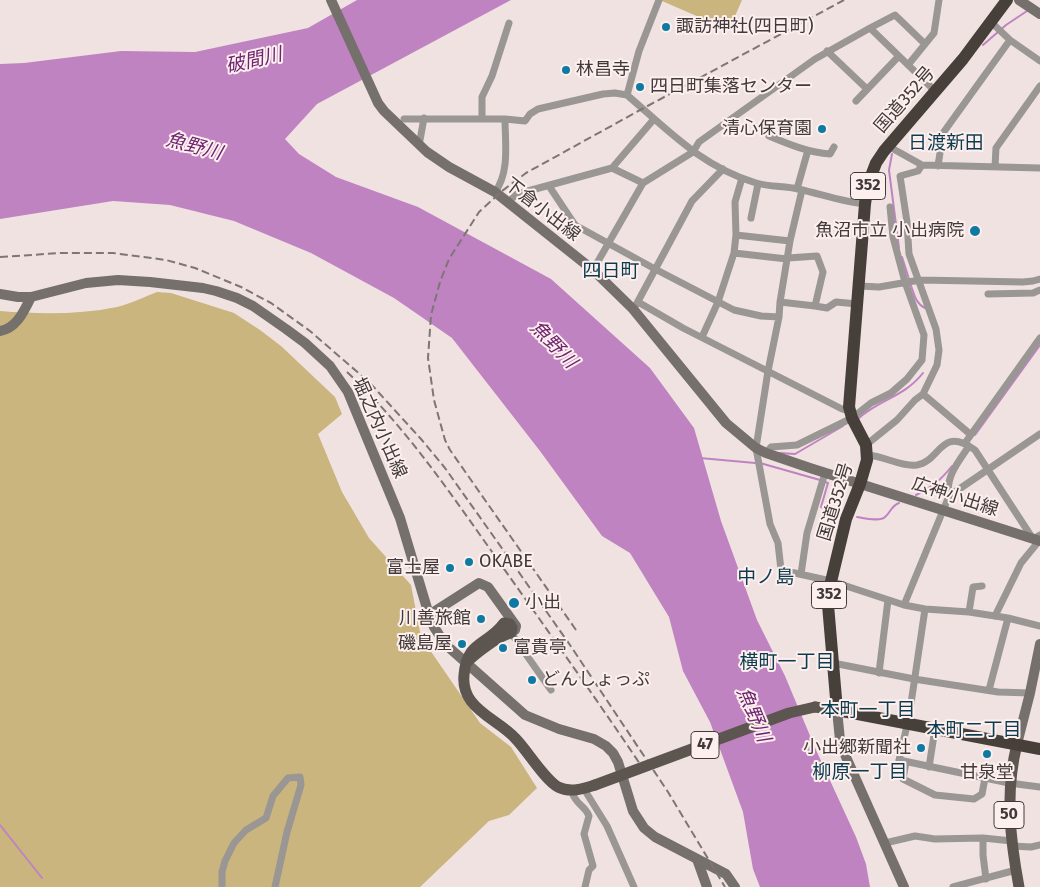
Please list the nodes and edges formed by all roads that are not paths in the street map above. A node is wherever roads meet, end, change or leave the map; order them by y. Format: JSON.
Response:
{"nodes":[{"id":1,"x":331,"y":0,"type":"edge"},
{"id":2,"x":659,"y":0,"type":"edge"},
{"id":3,"x":939,"y":0,"type":"edge"},
{"id":4,"x":1007,"y":0,"type":"edge"},
{"id":5,"x":1020,"y":0,"type":"edge"},
{"id":6,"x":1040,"y":14,"type":"edge"},
{"id":7,"x":991,"y":22,"type":"junction"},
{"id":8,"x":509,"y":23,"type":"dead end"},
{"id":9,"x":870,"y":28,"type":"junction"},
{"id":10,"x":1010,"y":40,"type":"junction"},
{"id":11,"x":925,"y":44,"type":"junction"},
{"id":12,"x":827,"y":51,"type":"junction"},
{"id":13,"x":899,"y":56,"type":"junction"},
{"id":14,"x":1040,"y":61,"type":"edge"},
{"id":15,"x":908,"y":65,"type":"junction"},
{"id":16,"x":1040,"y":86,"type":"edge"},
{"id":17,"x":867,"y":90,"type":"junction"},
{"id":18,"x":935,"y":91,"type":"junction"},
{"id":19,"x":627,"y":95,"type":"junction"},
{"id":20,"x":856,"y":101,"type":"dead end"},
{"id":21,"x":424,"y":118,"type":"junction"},
{"id":22,"x":404,"y":119,"type":"dead end"},
{"id":23,"x":482,"y":119,"type":"junction"},
{"id":24,"x":505,"y":119,"type":"junction"},
{"id":25,"x":654,"y":119,"type":"junction"},
{"id":26,"x":769,"y":136,"type":"dead end"},
{"id":27,"x":417,"y":143,"type":"junction"},
{"id":28,"x":888,"y":146,"type":"junction"},
{"id":29,"x":834,"y":147,"type":"dead end"},
{"id":30,"x":808,"y":150,"type":"junction"},
{"id":31,"x":693,"y":152,"type":"junction"},
{"id":32,"x":922,"y":165,"type":"junction"},
{"id":33,"x":938,"y":166,"type":"junction"},
{"id":34,"x":995,"y":167,"type":"junction"},
{"id":35,"x":612,"y":168,"type":"junction"},
{"id":36,"x":1040,"y":168,"type":"edge"},
{"id":37,"x":723,"y":169,"type":"junction"},
{"id":38,"x":742,"y":178,"type":"junction"},
{"id":39,"x":643,"y":184,"type":"junction"},
{"id":40,"x":758,"y":184,"type":"junction"},
{"id":41,"x":549,"y":186,"type":"junction"},
{"id":42,"x":799,"y":189,"type":"junction"},
{"id":43,"x":495,"y":192,"type":"junction"},
{"id":44,"x":508,"y":202,"type":"junction"},
{"id":45,"x":865,"y":204,"type":"junction"},
{"id":46,"x":890,"y":206,"type":"dead end"},
{"id":47,"x":750,"y":218,"type":"dead end"},
{"id":48,"x":736,"y":235,"type":"junction"},
{"id":49,"x":790,"y":241,"type":"junction"},
{"id":50,"x":608,"y":243,"type":"junction"},
{"id":51,"x":734,"y":253,"type":"junction"},
{"id":52,"x":787,"y":259,"type":"junction"},
{"id":53,"x":594,"y":270,"type":"junction"},
{"id":54,"x":655,"y":270,"type":"junction"},
{"id":55,"x":1040,"y":279,"type":"edge"},
{"id":56,"x":920,"y":280,"type":"junction"},
{"id":57,"x":908,"y":282,"type":"junction"},
{"id":58,"x":859,"y":286,"type":"junction"},
{"id":59,"x":1040,"y":290,"type":"edge"},
{"id":60,"x":0,"y":294,"type":"edge"},
{"id":61,"x":988,"y":294,"type":"dead end"},
{"id":62,"x":30,"y":297,"type":"junction"},
{"id":63,"x":718,"y":302,"type":"junction"},
{"id":64,"x":780,"y":302,"type":"junction"},
{"id":65,"x":857,"y":304,"type":"junction"},
{"id":66,"x":635,"y":306,"type":"junction"},
{"id":67,"x":815,"y":306,"type":"junction"},
{"id":68,"x":779,"y":317,"type":"junction"},
{"id":69,"x":0,"y":331,"type":"edge"},
{"id":70,"x":702,"y":337,"type":"junction"},
{"id":71,"x":1040,"y":338,"type":"edge"},
{"id":72,"x":768,"y":371,"type":"junction"},
{"id":73,"x":923,"y":394,"type":"junction"},
{"id":74,"x":851,"y":415,"type":"junction"},
{"id":75,"x":970,"y":434,"type":"junction"},
{"id":76,"x":1040,"y":434,"type":"edge"},
{"id":77,"x":967,"y":444,"type":"junction"},
{"id":78,"x":756,"y":448,"type":"junction"},
{"id":79,"x":866,"y":450,"type":"junction"},
{"id":80,"x":766,"y":454,"type":"junction"},
{"id":81,"x":988,"y":469,"type":"junction"},
{"id":82,"x":824,"y":478,"type":"junction"},
{"id":83,"x":860,"y":484,"type":"junction"},
{"id":84,"x":949,"y":496,"type":"junction"},
{"id":85,"x":942,"y":510,"type":"junction"},
{"id":86,"x":1038,"y":539,"type":"edge"},
{"id":87,"x":801,"y":574,"type":"junction"},
{"id":88,"x":831,"y":581,"type":"junction"},
{"id":89,"x":982,"y":586,"type":"dead end"},
{"id":90,"x":888,"y":600,"type":"junction"},
{"id":91,"x":904,"y":605,"type":"junction"},
{"id":92,"x":925,"y":609,"type":"junction"},
{"id":93,"x":969,"y":612,"type":"junction"},
{"id":94,"x":429,"y":615,"type":"junction"},
{"id":95,"x":995,"y":616,"type":"junction"},
{"id":96,"x":1008,"y":618,"type":"junction"},
{"id":97,"x":1040,"y":626,"type":"edge"},
{"id":98,"x":511,"y":634,"type":"junction"},
{"id":99,"x":1040,"y":644,"type":"edge"},
{"id":100,"x":1039,"y":658,"type":"edge"},
{"id":101,"x":466,"y":663,"type":"junction"},
{"id":102,"x":833,"y":663,"type":"junction"},
{"id":103,"x":879,"y":673,"type":"junction"},
{"id":104,"x":914,"y":679,"type":"junction"},
{"id":105,"x":551,"y":690,"type":"dead end"},
{"id":106,"x":989,"y":690,"type":"junction"},
{"id":107,"x":1030,"y":693,"type":"junction"},
{"id":108,"x":837,"y":710,"type":"junction"},
{"id":109,"x":908,"y":723,"type":"junction"},
{"id":110,"x":935,"y":729,"type":"junction"},
{"id":111,"x":1017,"y":744,"type":"junction"},
{"id":112,"x":1040,"y":749,"type":"edge"},
{"id":113,"x":906,"y":762,"type":"junction"},
{"id":114,"x":928,"y":767,"type":"junction"},
{"id":115,"x":984,"y":778,"type":"junction"},
{"id":116,"x":1009,"y":783,"type":"junction"},
{"id":117,"x":590,"y":787,"type":"junction"},
{"id":118,"x":1040,"y":787,"type":"edge"},
{"id":119,"x":571,"y":790,"type":"junction"},
{"id":120,"x":983,"y":838,"type":"junction"},
{"id":121,"x":885,"y":843,"type":"junction"},
{"id":122,"x":1012,"y":844,"type":"junction"},
{"id":123,"x":1040,"y":845,"type":"edge"},
{"id":124,"x":697,"y":859,"type":"junction"},
{"id":125,"x":1016,"y":870,"type":"junction"},
{"id":126,"x":986,"y":879,"type":"junction"},
{"id":127,"x":222,"y":887,"type":"edge"},
{"id":128,"x":275,"y":887,"type":"edge"},
{"id":129,"x":585,"y":887,"type":"edge"},
{"id":130,"x":634,"y":887,"type":"edge"},
{"id":131,"x":707,"y":887,"type":"edge"},
{"id":132,"x":735,"y":887,"type":"edge"},
{"id":133,"x":904,"y":887,"type":"edge"},
{"id":134,"x":953,"y":887,"type":"edge"},
{"id":135,"x":1019,"y":887,"type":"edge"}],
"edges":[{"from":1,"to":27,"type":"main road","name":"下倉小出線"},
{"from":2,"to":19,"type":"street"},
{"from":3,"to":11,"type":"street"},
{"from":4,"to":7,"type":"highway","name":"国道352号","number":"352"},
{"from":5,"to":6,"type":"main road"},
{"from":7,"to":10,"type":"street"},
{"from":7,"to":18,"type":"highway","name":"国道352号","number":"352"},
{"from":8,"to":23,"type":"street"},
{"from":9,"to":11,"type":"street"},
{"from":9,"to":12,"type":"street"},
{"from":9,"to":13,"type":"street"},
{"from":10,"to":14,"type":"street"},
{"from":10,"to":33,"type":"street"},
{"from":11,"to":15,"type":"street"},
{"from":12,"to":17,"type":"street"},
{"from":12,"to":31,"type":"street"},
{"from":13,"to":15,"type":"street"},
{"from":13,"to":17,"type":"street"},
{"from":15,"to":18,"type":"street"},
{"from":16,"to":34,"type":"street"},
{"from":17,"to":20,"type":"street"},
{"from":18,"to":28,"type":"highway","name":"国道352号","number":"352"},
{"from":19,"to":24,"type":"street"},
{"from":19,"to":25,"type":"street"},
{"from":21,"to":22,"type":"street"},
{"from":21,"to":23,"type":"street"},
{"from":21,"to":27,"type":"street"},
{"from":23,"to":24,"type":"street"},
{"from":24,"to":43,"type":"street"},
{"from":25,"to":31,"type":"street"},
{"from":25,"to":35,"type":"street"},
{"from":26,"to":30,"type":"street"},
{"from":27,"to":43,"type":"main road","name":"下倉小出線"},
{"from":28,"to":32,"type":"street"},
{"from":28,"to":45,"type":"highway","name":"国道352号","number":"352"},
{"from":29,"to":30,"type":"street"},
{"from":30,"to":42,"type":"street"},
{"from":31,"to":37,"type":"street"},
{"from":31,"to":39,"type":"street"},
{"from":32,"to":33,"type":"street"},
{"from":32,"to":56,"type":"street"},
{"from":33,"to":34,"type":"street"},
{"from":34,"to":36,"type":"street"},
{"from":35,"to":39,"type":"street"},
{"from":35,"to":41,"type":"street"},
{"from":37,"to":38,"type":"street"},
{"from":37,"to":54,"type":"street"},
{"from":38,"to":40,"type":"street"},
{"from":38,"to":48,"type":"street"},
{"from":39,"to":50,"type":"street"},
{"from":40,"to":42,"type":"street"},
{"from":40,"to":47,"type":"street"},
{"from":41,"to":44,"type":"street"},
{"from":41,"to":50,"type":"street"},
{"from":42,"to":45,"type":"street"},
{"from":42,"to":49,"type":"street"},
{"from":43,"to":44,"type":"main road","name":"下倉小出線"},
{"from":44,"to":53,"type":"main road","name":"下倉小出線"},
{"from":45,"to":58,"type":"highway","name":"国道352号","number":"352"},
{"from":46,"to":57,"type":"street"},
{"from":48,"to":49,"type":"street"},
{"from":48,"to":51,"type":"street"},
{"from":49,"to":52,"type":"street"},
{"from":50,"to":53,"type":"street"},
{"from":50,"to":54,"type":"street"},
{"from":51,"to":52,"type":"street"},
{"from":51,"to":63,"type":"street"},
{"from":52,"to":64,"type":"street"},
{"from":52,"to":67,"type":"street"},
{"from":53,"to":66,"type":"main road","name":"下倉小出線"},
{"from":54,"to":63,"type":"street"},
{"from":54,"to":66,"type":"street"},
{"from":55,"to":56,"type":"street"},
{"from":56,"to":57,"type":"street"},
{"from":56,"to":73,"type":"street"},
{"from":57,"to":58,"type":"street"},
{"from":57,"to":74,"type":"street"},
{"from":58,"to":65,"type":"highway","name":"国道352号","number":"352"},
{"from":59,"to":61,"type":"street"},
{"from":60,"to":62,"type":"main road","name":"堀之内小出線"},
{"from":62,"to":69,"type":"main road"},
{"from":62,"to":94,"type":"main road","name":"堀之内小出線"},
{"from":63,"to":68,"type":"street"},
{"from":63,"to":70,"type":"street"},
{"from":64,"to":67,"type":"street"},
{"from":64,"to":68,"type":"street"},
{"from":65,"to":67,"type":"street"},
{"from":65,"to":74,"type":"highway","name":"国道352号","number":"352"},
{"from":66,"to":70,"type":"street"},
{"from":66,"to":78,"type":"main road","name":"下倉小出線"},
{"from":68,"to":72,"type":"street"},
{"from":70,"to":72,"type":"street"},
{"from":71,"to":75,"type":"street"},
{"from":72,"to":74,"type":"street"},
{"from":72,"to":78,"type":"street"},
{"from":73,"to":75,"type":"street"},
{"from":73,"to":79,"type":"street"},
{"from":74,"to":79,"type":"highway","name":"国道352号","number":"352"},
{"from":74,"to":80,"type":"street"},
{"from":75,"to":77,"type":"street"},
{"from":76,"to":81,"type":"street"},
{"from":77,"to":79,"type":"street"},
{"from":77,"to":81,"type":"street"},
{"from":77,"to":84,"type":"street"},
{"from":78,"to":80,"type":"main road","name":"下倉小出線"},
{"from":78,"to":87,"type":"street"},
{"from":79,"to":83,"type":"highway","name":"国道352号","number":"352"},
{"from":80,"to":82,"type":"main road","name":"下倉小出線"},
{"from":81,"to":84,"type":"street"},
{"from":81,"to":86,"type":"street"},
{"from":82,"to":83,"type":"main road","name":"下倉小出線"},
{"from":82,"to":87,"type":"street"},
{"from":83,"to":85,"type":"main road","name":"広神小出線"},
{"from":83,"to":88,"type":"highway","name":"国道352号","number":"352"},
{"from":84,"to":85,"type":"street"},
{"from":85,"to":86,"type":"main road","name":"広神小出線"},
{"from":85,"to":91,"type":"street"},
{"from":86,"to":95,"type":"street"},
{"from":87,"to":88,"type":"street"},
{"from":88,"to":90,"type":"street"},
{"from":88,"to":102,"type":"highway","name":"国道352号","number":"352"},
{"from":89,"to":93,"type":"street"},
{"from":90,"to":91,"type":"street"},
{"from":90,"to":103,"type":"street"},
{"from":91,"to":92,"type":"street"},
{"from":92,"to":93,"type":"street"},
{"from":92,"to":104,"type":"street"},
{"from":93,"to":95,"type":"street"},
{"from":94,"to":98,"type":"main road"},
{"from":94,"to":101,"type":"main road","name":"堀之内小出線"},
{"from":95,"to":96,"type":"street"},
{"from":96,"to":97,"type":"street"},
{"from":96,"to":106,"type":"street"},
{"from":98,"to":101,"type":"main road"},
{"from":98,"to":105,"type":"street"},
{"from":99,"to":100,"type":"main road"},
{"from":100,"to":107,"type":"main road"},
{"from":101,"to":119,"type":"main road"},
{"from":101,"to":124,"type":"main road","name":"堀之内小出線"},
{"from":102,"to":103,"type":"street"},
{"from":102,"to":108,"type":"highway","name":"国道352号","number":"352"},
{"from":103,"to":104,"type":"street"},
{"from":104,"to":106,"type":"street"},
{"from":104,"to":109,"type":"street"},
{"from":106,"to":107,"type":"street"},
{"from":107,"to":111,"type":"main road"},
{"from":108,"to":109,"type":"highway"},
{"from":108,"to":117,"type":"main road","number":"47","bridge":true},
{"from":108,"to":121,"type":"main road"},
{"from":109,"to":110,"type":"highway"},
{"from":109,"to":113,"type":"street"},
{"from":110,"to":111,"type":"highway"},
{"from":110,"to":114,"type":"street"},
{"from":111,"to":112,"type":"highway"},
{"from":111,"to":116,"type":"main road","number":"50"},
{"from":113,"to":114,"type":"street"},
{"from":113,"to":115,"type":"street"},
{"from":114,"to":115,"type":"street"},
{"from":115,"to":116,"type":"street"},
{"from":116,"to":118,"type":"street"},
{"from":116,"to":122,"type":"main road","number":"50"},
{"from":117,"to":119,"type":"main road","number":"47"},
{"from":117,"to":130,"type":"street"},
{"from":119,"to":129,"type":"street"},
{"from":120,"to":121,"type":"street"},
{"from":120,"to":122,"type":"street"},
{"from":120,"to":126,"type":"street"},
{"from":121,"to":133,"type":"main road"},
{"from":122,"to":123,"type":"street"},
{"from":122,"to":125,"type":"main road","number":"50"},
{"from":124,"to":131,"type":"main road"},
{"from":124,"to":132,"type":"main road","name":"堀之内小出線"},
{"from":125,"to":126,"type":"street"},
{"from":125,"to":135,"type":"main road","number":"50"},
{"from":126,"to":134,"type":"street"},
{"from":127,"to":128,"type":"street"}]}
